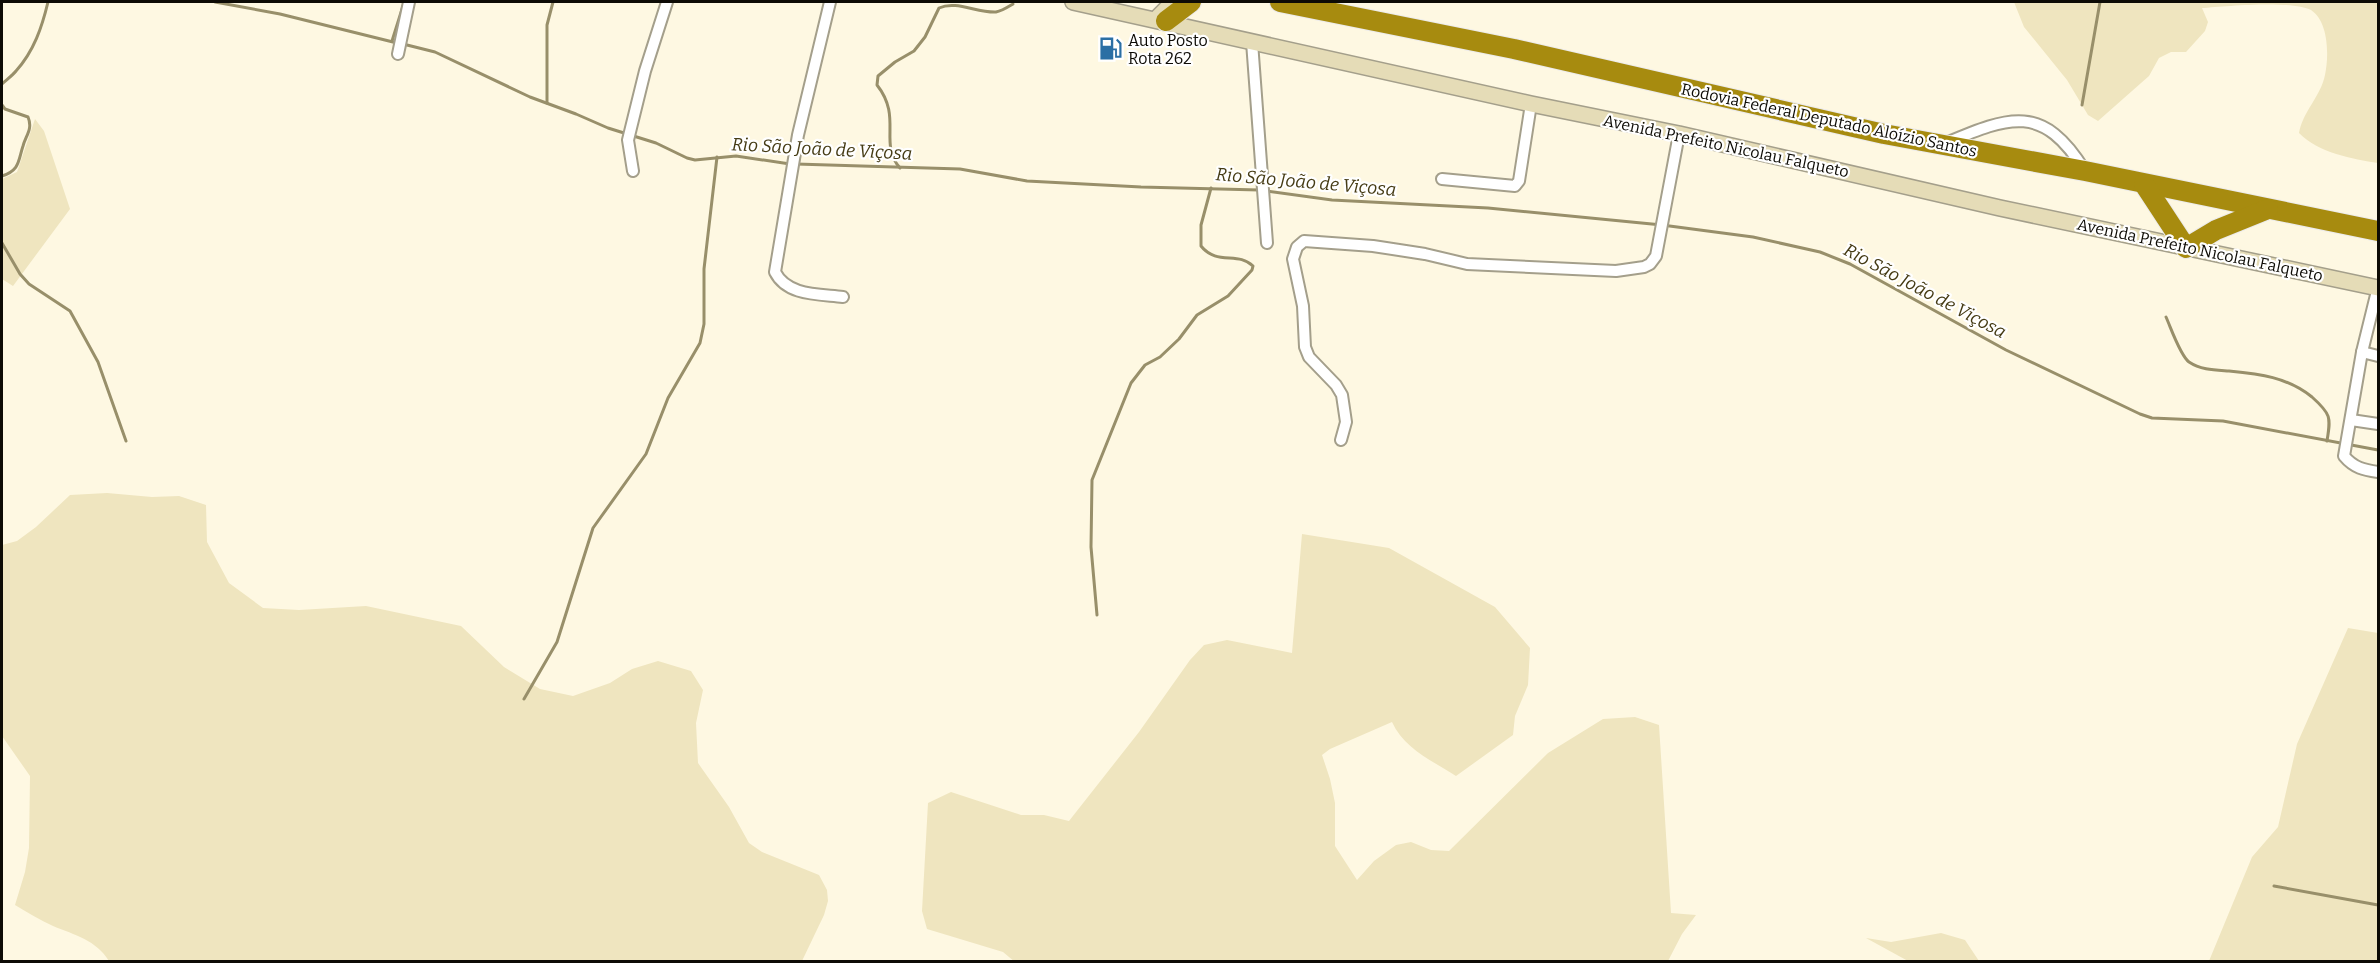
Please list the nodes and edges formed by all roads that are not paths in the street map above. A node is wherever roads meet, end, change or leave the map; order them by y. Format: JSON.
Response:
{"nodes":[{"id":1,"x":410,"y":2,"type":"edge"},
{"id":2,"x":667,"y":2,"type":"edge"},
{"id":3,"x":830,"y":2,"type":"edge"},
{"id":4,"x":1073,"y":2,"type":"edge"},
{"id":5,"x":1173,"y":2,"type":"edge"},
{"id":6,"x":1191,"y":2,"type":"edge"},
{"id":7,"x":1280,"y":2,"type":"edge"},
{"id":8,"x":1161,"y":20,"type":"junction"},
{"id":9,"x":1251,"y":42,"type":"junction"},
{"id":10,"x":399,"y":50,"type":"dead end"},
{"id":11,"x":1531,"y":104,"type":"junction"},
{"id":12,"x":1679,"y":134,"type":"junction"},
{"id":13,"x":1940,"y":145,"type":"junction"},
{"id":14,"x":633,"y":171,"type":"dead end"},
{"id":15,"x":2085,"y":171,"type":"junction"},
{"id":16,"x":1442,"y":179,"type":"dead end"},
{"id":17,"x":2144,"y":184,"type":"junction"},
{"id":18,"x":2268,"y":209,"type":"junction"},
{"id":19,"x":2379,"y":231,"type":"edge"},
{"id":20,"x":1267,"y":243,"type":"dead end"},
{"id":21,"x":2186,"y":248,"type":"junction"},
{"id":22,"x":2378,"y":288,"type":"edge"},
{"id":23,"x":843,"y":297,"type":"dead end"},
{"id":24,"x":2362,"y":352,"type":"junction"},
{"id":25,"x":2379,"y":356,"type":"edge"},
{"id":26,"x":2351,"y":420,"type":"junction"},
{"id":27,"x":2379,"y":424,"type":"edge"},
{"id":28,"x":1341,"y":440,"type":"dead end"},
{"id":29,"x":2379,"y":472,"type":"edge"}],
"edges":[{"from":1,"to":10,"type":"street"},
{"from":2,"to":14,"type":"street"},
{"from":3,"to":23,"type":"street"},
{"from":4,"to":8,"type":"street","name":"Avenida Prefeito Nicolau Falqueto"},
{"from":5,"to":8,"type":"street"},
{"from":6,"to":8,"type":"highway"},
{"from":7,"to":13,"type":"highway","name":"Rodovia Federal Deputado Aloízio Santos"},
{"from":8,"to":9,"type":"street","name":"Avenida Prefeito Nicolau Falqueto"},
{"from":9,"to":11,"type":"street","name":"Avenida Prefeito Nicolau Falqueto"},
{"from":9,"to":20,"type":"street"},
{"from":11,"to":12,"type":"street","name":"Avenida Prefeito Nicolau Falqueto"},
{"from":11,"to":16,"type":"street"},
{"from":12,"to":21,"type":"street","name":"Avenida Prefeito Nicolau Falqueto"},
{"from":12,"to":28,"type":"street"},
{"from":13,"to":15,"type":"highway","name":"Rodovia Federal Deputado Aloízio Santos"},
{"from":13,"to":15,"type":"street"},
{"from":15,"to":17,"type":"highway","name":"Rodovia Federal Deputado Aloízio Santos"},
{"from":17,"to":18,"type":"highway","name":"Rodovia Federal Deputado Aloízio Santos"},
{"from":17,"to":21,"type":"highway"},
{"from":18,"to":19,"type":"highway","name":"Rodovia Federal Deputado Aloízio Santos"},
{"from":18,"to":21,"type":"highway"},
{"from":21,"to":22,"type":"street","name":"Avenida Prefeito Nicolau Falqueto"},
{"from":22,"to":24,"type":"street"},
{"from":24,"to":25,"type":"street"},
{"from":24,"to":26,"type":"street"},
{"from":26,"to":27,"type":"street"},
{"from":26,"to":29,"type":"street"}]}
